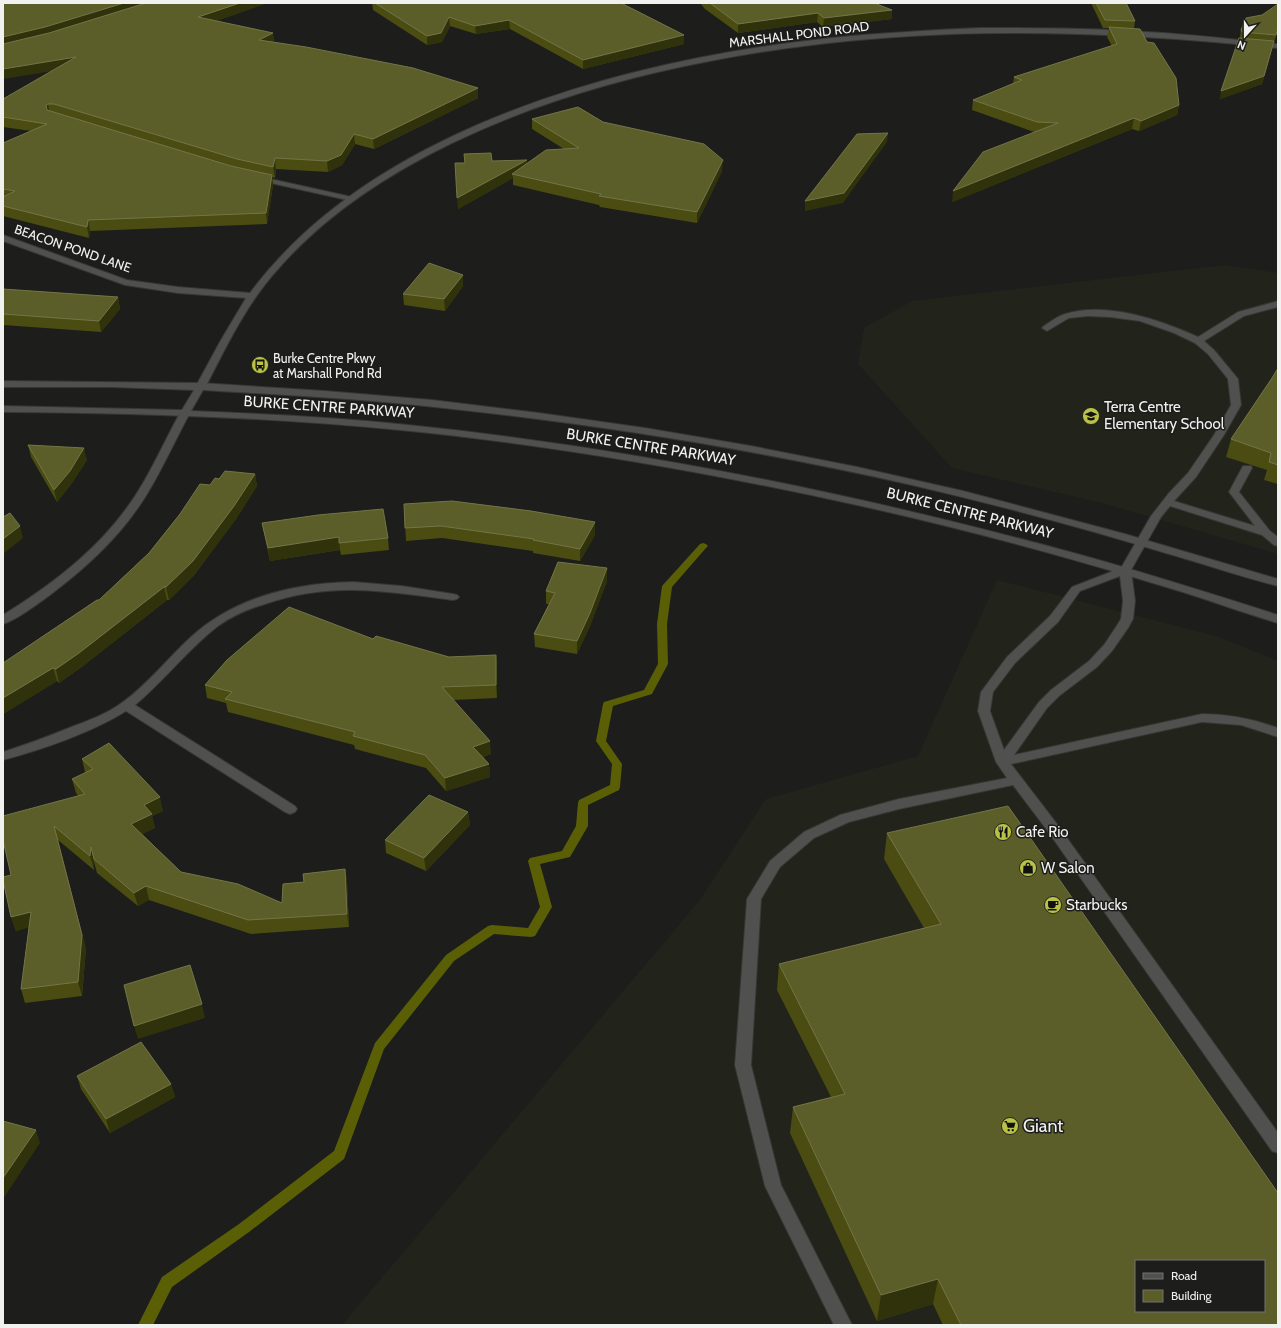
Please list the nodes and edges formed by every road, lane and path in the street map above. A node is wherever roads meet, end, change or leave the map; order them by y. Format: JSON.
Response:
{"nodes":[{"id":1,"x":1278,"y":46,"type":"edge"},
{"id":2,"x":251,"y":176,"type":"edge"},
{"id":3,"x":352,"y":199,"type":"junction"},
{"id":4,"x":3,"y":238,"type":"edge"},
{"id":5,"x":253,"y":296,"type":"junction"},
{"id":6,"x":1278,"y":304,"type":"edge"},
{"id":7,"x":1047,"y":328,"type":"dead end"},
{"id":8,"x":1198,"y":341,"type":"junction"},
{"id":9,"x":3,"y":384,"type":"edge"},
{"id":10,"x":201,"y":386,"type":"junction"},
{"id":11,"x":3,"y":409,"type":"edge"},
{"id":12,"x":185,"y":413,"type":"junction"},
{"id":13,"x":1247,"y":468,"type":"edge"},
{"id":14,"x":1167,"y":502,"type":"junction"},
{"id":15,"x":1266,"y":533,"type":"junction"},
{"id":16,"x":1143,"y":541,"type":"junction"},
{"id":17,"x":1278,"y":543,"type":"edge"},
{"id":18,"x":1125,"y":570,"type":"junction"},
{"id":19,"x":1278,"y":583,"type":"edge"},
{"id":20,"x":453,"y":597,"type":"dead end"},
{"id":21,"x":1278,"y":619,"type":"edge"},
{"id":22,"x":3,"y":620,"type":"edge"},
{"id":23,"x":127,"y":706,"type":"junction"},
{"id":24,"x":1278,"y":733,"type":"edge"},
{"id":25,"x":3,"y":756,"type":"edge"},
{"id":26,"x":1002,"y":762,"type":"junction"},
{"id":27,"x":1017,"y":780,"type":"junction"},
{"id":28,"x":290,"y":810,"type":"dead end"},
{"id":29,"x":1278,"y":1146,"type":"edge"},
{"id":30,"x":843,"y":1325,"type":"edge"}],
"edges":[{"from":1,"to":3,"type":"street","name":"MARSHALL POND ROAD"},
{"from":2,"to":3,"type":"street"},
{"from":3,"to":5,"type":"street","name":"MARSHALL POND ROAD"},
{"from":4,"to":5,"type":"street","name":"BEACON POND LANE"},
{"from":5,"to":10,"type":"street","name":"MARSHALL POND ROAD"},
{"from":6,"to":8,"type":"street"},
{"from":7,"to":8,"type":"street"},
{"from":8,"to":14,"type":"street"},
{"from":9,"to":10,"type":"street","name":"BURKE CENTRE PARKWAY"},
{"from":10,"to":12,"type":"street","name":"MARSHALL POND ROAD"},
{"from":10,"to":16,"type":"street","name":"BURKE CENTRE PARKWAY"},
{"from":11,"to":12,"type":"street","name":"BURKE CENTRE PARKWAY"},
{"from":12,"to":18,"type":"street","name":"BURKE CENTRE PARKWAY"},
{"from":12,"to":22,"type":"street","name":"MARSHALL POND ROAD"},
{"from":13,"to":15,"type":"street"},
{"from":14,"to":15,"type":"street"},
{"from":14,"to":16,"type":"street"},
{"from":15,"to":17,"type":"street"},
{"from":16,"to":18,"type":"street"},
{"from":16,"to":19,"type":"street","name":"BURKE CENTRE PARKWAY"},
{"from":18,"to":21,"type":"street","name":"BURKE CENTRE PARKWAY"},
{"from":18,"to":26,"type":"street"},
{"from":18,"to":26,"type":"street"},
{"from":20,"to":23,"type":"street"},
{"from":23,"to":25,"type":"street"},
{"from":23,"to":28,"type":"street"},
{"from":24,"to":26,"type":"street"},
{"from":26,"to":27,"type":"street"},
{"from":27,"to":29,"type":"street"},
{"from":27,"to":30,"type":"street"}]}
